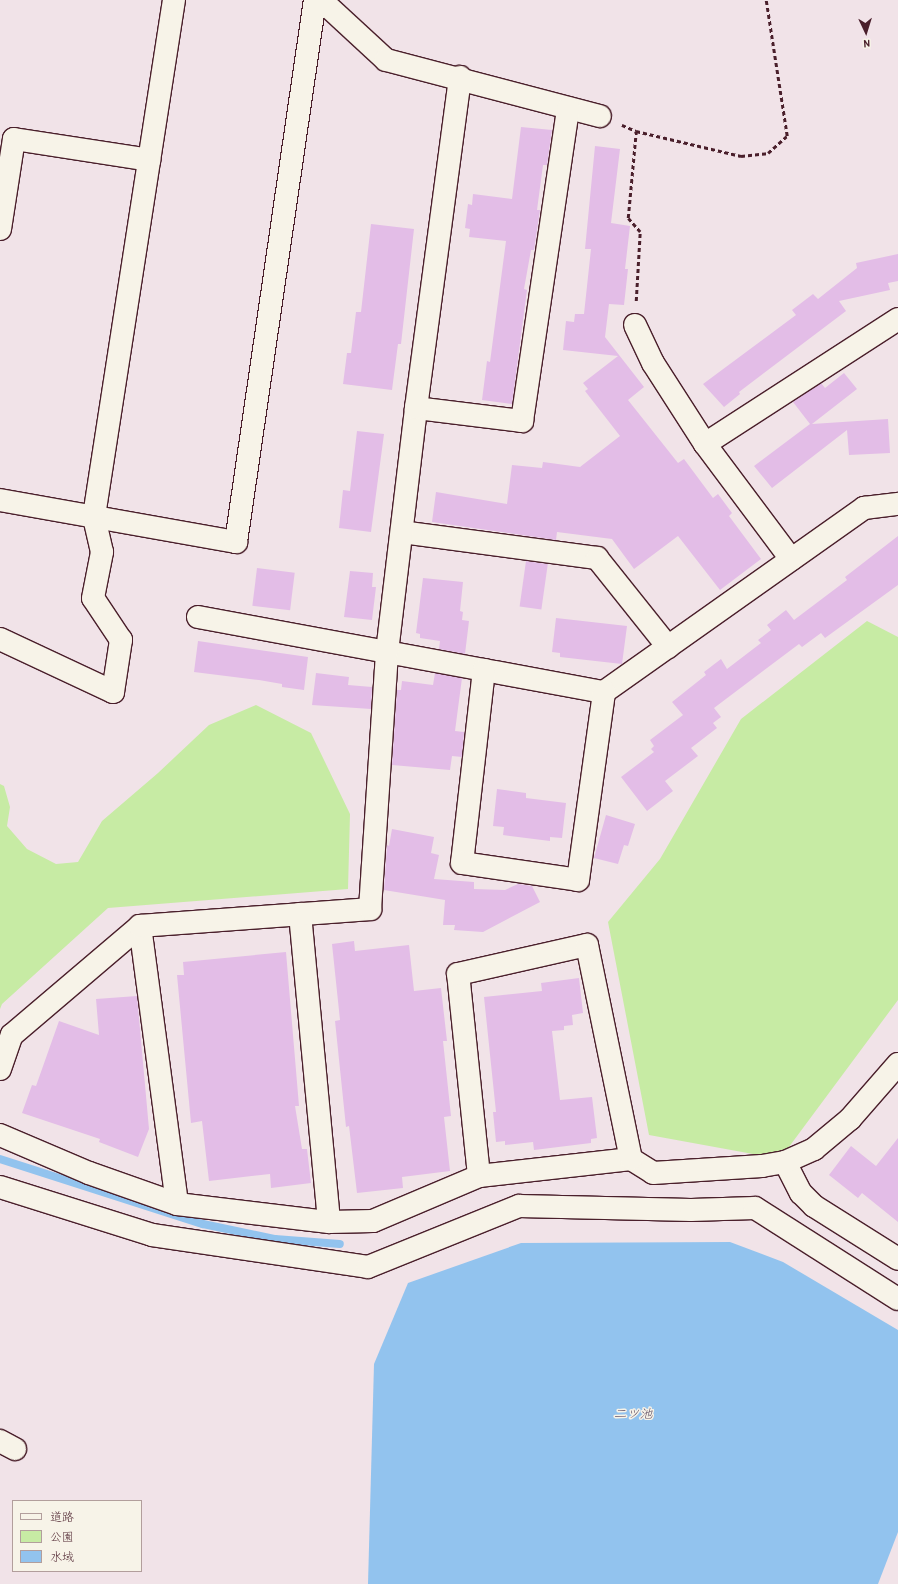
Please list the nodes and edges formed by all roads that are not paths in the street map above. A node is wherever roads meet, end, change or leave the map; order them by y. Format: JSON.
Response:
{"nodes":[{"id":1,"x":174,"y":0,"type":"edge"},
{"id":2,"x":315,"y":0,"type":"edge"},
{"id":3,"x":322,"y":0,"type":"edge"},
{"id":4,"x":460,"y":77,"type":"junction"},
{"id":5,"x":568,"y":108,"type":"junction"},
{"id":6,"x":600,"y":116,"type":"road end"},
{"id":7,"x":7,"y":138,"type":"edge"},
{"id":8,"x":149,"y":160,"type":"junction"},
{"id":9,"x":0,"y":229,"type":"edge"},
{"id":10,"x":898,"y":319,"type":"edge"},
{"id":11,"x":634,"y":325,"type":"road end"},
{"id":12,"x":416,"y":408,"type":"junction"},
{"id":13,"x":705,"y":444,"type":"junction"},
{"id":14,"x":0,"y":500,"type":"edge"},
{"id":15,"x":898,"y":504,"type":"edge"},
{"id":16,"x":94,"y":516,"type":"junction"},
{"id":17,"x":402,"y":532,"type":"junction"},
{"id":18,"x":791,"y":559,"type":"junction"},
{"id":19,"x":198,"y":617,"type":"dead end"},
{"id":20,"x":0,"y":639,"type":"edge"},
{"id":21,"x":668,"y":647,"type":"junction"},
{"id":22,"x":387,"y":652,"type":"junction"},
{"id":23,"x":484,"y":670,"type":"junction"},
{"id":24,"x":604,"y":692,"type":"junction"},
{"id":25,"x":300,"y":914,"type":"junction"},
{"id":26,"x":140,"y":926,"type":"junction"},
{"id":27,"x":898,"y":1064,"type":"edge"},
{"id":28,"x":0,"y":1069,"type":"edge"},
{"id":29,"x":0,"y":1135,"type":"edge"},
{"id":30,"x":631,"y":1159,"type":"junction"},
{"id":31,"x":785,"y":1162,"type":"junction"},
{"id":32,"x":480,"y":1176,"type":"junction"},
{"id":33,"x":0,"y":1187,"type":"edge"},
{"id":34,"x":177,"y":1204,"type":"junction"},
{"id":35,"x":329,"y":1222,"type":"junction"},
{"id":36,"x":898,"y":1259,"type":"edge"},
{"id":37,"x":898,"y":1299,"type":"edge"}],
"edges":[{"from":1,"to":8,"type":"street"},
{"from":2,"to":16,"type":"street"},
{"from":3,"to":4,"type":"street"},
{"from":4,"to":5,"type":"street"},
{"from":4,"to":12,"type":"street"},
{"from":5,"to":6,"type":"street"},
{"from":5,"to":12,"type":"street"},
{"from":7,"to":8,"type":"street"},
{"from":7,"to":9,"type":"street"},
{"from":8,"to":16,"type":"street"},
{"from":10,"to":13,"type":"street"},
{"from":11,"to":13,"type":"street"},
{"from":12,"to":17,"type":"street"},
{"from":13,"to":18,"type":"street"},
{"from":14,"to":16,"type":"street"},
{"from":15,"to":18,"type":"street"},
{"from":16,"to":20,"type":"street"},
{"from":17,"to":21,"type":"street"},
{"from":17,"to":22,"type":"street"},
{"from":18,"to":21,"type":"street"},
{"from":19,"to":22,"type":"street"},
{"from":21,"to":24,"type":"street"},
{"from":22,"to":23,"type":"street"},
{"from":22,"to":25,"type":"street"},
{"from":23,"to":24,"type":"street"},
{"from":23,"to":24,"type":"street"},
{"from":25,"to":26,"type":"street"},
{"from":25,"to":35,"type":"street"},
{"from":26,"to":28,"type":"street"},
{"from":26,"to":34,"type":"street"},
{"from":27,"to":31,"type":"street"},
{"from":29,"to":34,"type":"street"},
{"from":30,"to":31,"type":"street"},
{"from":30,"to":32,"type":"street"},
{"from":30,"to":32,"type":"street"},
{"from":31,"to":36,"type":"street"},
{"from":32,"to":35,"type":"street"},
{"from":33,"to":37,"type":"street"},
{"from":34,"to":35,"type":"street"}]}
